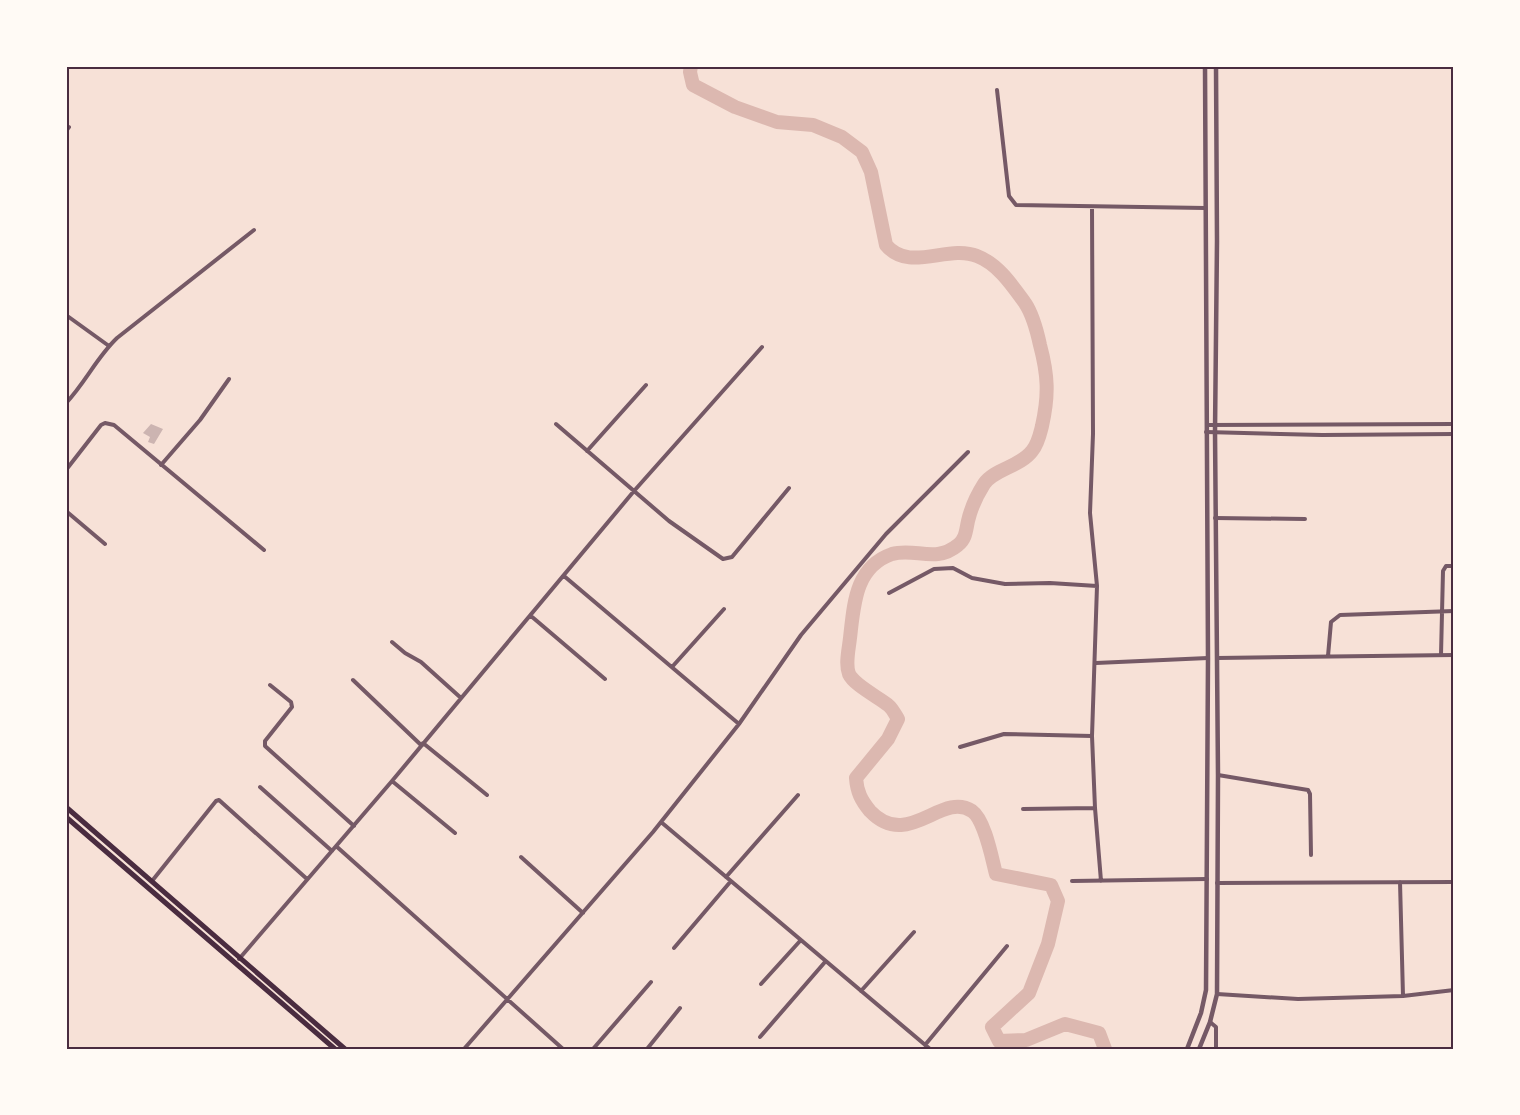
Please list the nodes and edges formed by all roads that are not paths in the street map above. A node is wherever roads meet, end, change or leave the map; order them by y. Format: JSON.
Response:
{"nodes":[{"id":1,"x":1204,"y":66,"type":"edge"},
{"id":2,"x":1216,"y":66,"type":"edge"},
{"id":3,"x":997,"y":90,"type":"dead end"},
{"id":4,"x":1092,"y":207,"type":"junction"},
{"id":5,"x":1205,"y":208,"type":"junction"},
{"id":6,"x":254,"y":230,"type":"dead end"},
{"id":7,"x":66,"y":315,"type":"edge"},
{"id":8,"x":109,"y":346,"type":"junction"},
{"id":9,"x":762,"y":347,"type":"dead end"},
{"id":10,"x":229,"y":379,"type":"dead end"},
{"id":11,"x":646,"y":385,"type":"dead end"},
{"id":12,"x":66,"y":403,"type":"edge"},
{"id":13,"x":556,"y":424,"type":"dead end"},
{"id":14,"x":1215,"y":424,"type":"junction"},
{"id":15,"x":1454,"y":424,"type":"edge"},
{"id":16,"x":1206,"y":425,"type":"junction"},
{"id":17,"x":1206,"y":432,"type":"junction"},
{"id":18,"x":1215,"y":432,"type":"junction"},
{"id":19,"x":1454,"y":434,"type":"edge"},
{"id":20,"x":587,"y":451,"type":"junction"},
{"id":21,"x":968,"y":452,"type":"dead end"},
{"id":22,"x":161,"y":465,"type":"junction"},
{"id":23,"x":66,"y":470,"type":"edge"},
{"id":24,"x":789,"y":488,"type":"dead end"},
{"id":25,"x":634,"y":491,"type":"junction"},
{"id":26,"x":66,"y":511,"type":"edge"},
{"id":27,"x":1215,"y":518,"type":"junction"},
{"id":28,"x":1305,"y":519,"type":"dead end"},
{"id":29,"x":105,"y":544,"type":"dead end"},
{"id":30,"x":264,"y":550,"type":"dead end"},
{"id":31,"x":1454,"y":566,"type":"edge"},
{"id":32,"x":564,"y":576,"type":"junction"},
{"id":33,"x":1097,"y":586,"type":"junction"},
{"id":34,"x":889,"y":593,"type":"dead end"},
{"id":35,"x":723,"y":609,"type":"dead end"},
{"id":36,"x":1442,"y":611,"type":"junction"},
{"id":37,"x":1454,"y":611,"type":"edge"},
{"id":38,"x":531,"y":616,"type":"junction"},
{"id":39,"x":392,"y":642,"type":"dead end"},
{"id":40,"x":1442,"y":655,"type":"junction"},
{"id":41,"x":1454,"y":655,"type":"edge"},
{"id":42,"x":1328,"y":656,"type":"junction"},
{"id":43,"x":1208,"y":658,"type":"junction"},
{"id":44,"x":1217,"y":658,"type":"junction"},
{"id":45,"x":1096,"y":663,"type":"junction"},
{"id":46,"x":672,"y":667,"type":"junction"},
{"id":47,"x":605,"y":679,"type":"dead end"},
{"id":48,"x":353,"y":680,"type":"dead end"},
{"id":49,"x":270,"y":685,"type":"dead end"},
{"id":50,"x":461,"y":698,"type":"junction"},
{"id":51,"x":739,"y":724,"type":"junction"},
{"id":52,"x":1092,"y":736,"type":"junction"},
{"id":53,"x":422,"y":744,"type":"junction"},
{"id":54,"x":960,"y":747,"type":"dead end"},
{"id":55,"x":1218,"y":775,"type":"junction"},
{"id":56,"x":392,"y":781,"type":"junction"},
{"id":57,"x":260,"y":787,"type":"dead end"},
{"id":58,"x":487,"y":795,"type":"dead end"},
{"id":59,"x":798,"y":795,"type":"dead end"},
{"id":60,"x":66,"y":807,"type":"edge"},
{"id":61,"x":1095,"y":808,"type":"junction"},
{"id":62,"x":1023,"y":810,"type":"dead end"},
{"id":63,"x":66,"y":817,"type":"edge"},
{"id":64,"x":661,"y":822,"type":"junction"},
{"id":65,"x":354,"y":826,"type":"junction"},
{"id":66,"x":455,"y":833,"type":"dead end"},
{"id":67,"x":336,"y":846,"type":"junction"},
{"id":68,"x":332,"y":851,"type":"junction"},
{"id":69,"x":1311,"y":855,"type":"dead end"},
{"id":70,"x":521,"y":857,"type":"dead end"},
{"id":71,"x":726,"y":878,"type":"junction"},
{"id":72,"x":307,"y":879,"type":"junction"},
{"id":73,"x":1207,"y":879,"type":"junction"},
{"id":74,"x":152,"y":881,"type":"junction"},
{"id":75,"x":731,"y":881,"type":"junction"},
{"id":76,"x":1072,"y":881,"type":"dead end"},
{"id":77,"x":1101,"y":881,"type":"junction"},
{"id":78,"x":1400,"y":882,"type":"junction"},
{"id":79,"x":1454,"y":882,"type":"edge"},
{"id":80,"x":1217,"y":883,"type":"junction"},
{"id":81,"x":583,"y":913,"type":"junction"},
{"id":82,"x":914,"y":932,"type":"dead end"},
{"id":83,"x":800,"y":941,"type":"junction"},
{"id":84,"x":1007,"y":946,"type":"dead end"},
{"id":85,"x":674,"y":948,"type":"dead end"},
{"id":86,"x":240,"y":957,"type":"junction"},
{"id":87,"x":825,"y":962,"type":"junction"},
{"id":88,"x":234,"y":964,"type":"junction"},
{"id":89,"x":651,"y":982,"type":"dead end"},
{"id":90,"x":761,"y":984,"type":"dead end"},
{"id":91,"x":1454,"y":990,"type":"edge"},
{"id":92,"x":861,"y":991,"type":"junction"},
{"id":93,"x":1217,"y":994,"type":"junction"},
{"id":94,"x":1402,"y":996,"type":"junction"},
{"id":95,"x":507,"y":1000,"type":"junction"},
{"id":96,"x":680,"y":1008,"type":"dead end"},
{"id":97,"x":1210,"y":1022,"type":"junction"},
{"id":98,"x":760,"y":1037,"type":"dead end"},
{"id":99,"x":468,"y":1043,"type":"junction"},
{"id":100,"x":925,"y":1045,"type":"junction"},
{"id":101,"x":335,"y":1049,"type":"edge"},
{"id":102,"x":345,"y":1049,"type":"edge"},
{"id":103,"x":464,"y":1049,"type":"edge"},
{"id":104,"x":474,"y":1049,"type":"edge"},
{"id":105,"x":563,"y":1049,"type":"edge"},
{"id":106,"x":593,"y":1049,"type":"edge"},
{"id":107,"x":647,"y":1049,"type":"edge"},
{"id":108,"x":930,"y":1049,"type":"edge"},
{"id":109,"x":1187,"y":1049,"type":"edge"},
{"id":110,"x":1199,"y":1049,"type":"edge"},
{"id":111,"x":1216,"y":1049,"type":"edge"}],
"edges":[{"from":1,"to":5,"type":"street"},
{"from":2,"to":14,"type":"street"},
{"from":3,"to":4,"type":"street"},
{"from":4,"to":5,"type":"street"},
{"from":4,"to":33,"type":"street"},
{"from":5,"to":16,"type":"street"},
{"from":6,"to":8,"type":"street"},
{"from":7,"to":8,"type":"street"},
{"from":8,"to":12,"type":"street"},
{"from":9,"to":25,"type":"street"},
{"from":10,"to":22,"type":"street"},
{"from":11,"to":20,"type":"street"},
{"from":13,"to":20,"type":"street"},
{"from":14,"to":15,"type":"street"},
{"from":14,"to":16,"type":"street"},
{"from":14,"to":18,"type":"street"},
{"from":16,"to":17,"type":"street"},
{"from":17,"to":18,"type":"street"},
{"from":17,"to":43,"type":"street"},
{"from":18,"to":19,"type":"street"},
{"from":18,"to":27,"type":"street"},
{"from":20,"to":25,"type":"street"},
{"from":21,"to":51,"type":"street"},
{"from":22,"to":23,"type":"street"},
{"from":22,"to":30,"type":"street"},
{"from":24,"to":25,"type":"street"},
{"from":25,"to":32,"type":"street"},
{"from":26,"to":29,"type":"street"},
{"from":27,"to":28,"type":"street"},
{"from":27,"to":44,"type":"street"},
{"from":31,"to":36,"type":"street"},
{"from":32,"to":38,"type":"street"},
{"from":32,"to":46,"type":"street"},
{"from":33,"to":34,"type":"street"},
{"from":33,"to":45,"type":"street"},
{"from":35,"to":46,"type":"street"},
{"from":36,"to":37,"type":"street"},
{"from":36,"to":40,"type":"street"},
{"from":36,"to":42,"type":"street"},
{"from":38,"to":47,"type":"street"},
{"from":38,"to":50,"type":"street"},
{"from":39,"to":50,"type":"street"},
{"from":40,"to":41,"type":"street"},
{"from":40,"to":42,"type":"street"},
{"from":42,"to":44,"type":"street"},
{"from":43,"to":45,"type":"street"},
{"from":43,"to":73,"type":"street"},
{"from":44,"to":55,"type":"street"},
{"from":45,"to":52,"type":"street"},
{"from":46,"to":51,"type":"street"},
{"from":48,"to":53,"type":"street"},
{"from":49,"to":65,"type":"street"},
{"from":50,"to":53,"type":"street"},
{"from":51,"to":64,"type":"street"},
{"from":52,"to":54,"type":"street"},
{"from":52,"to":61,"type":"street"},
{"from":53,"to":56,"type":"street"},
{"from":53,"to":58,"type":"street"},
{"from":55,"to":69,"type":"street"},
{"from":55,"to":80,"type":"street"},
{"from":56,"to":65,"type":"street"},
{"from":56,"to":66,"type":"street"},
{"from":57,"to":68,"type":"street"},
{"from":59,"to":71,"type":"street"},
{"from":60,"to":74,"type":"main road"},
{"from":61,"to":62,"type":"street"},
{"from":61,"to":77,"type":"street"},
{"from":63,"to":88,"type":"main road"},
{"from":64,"to":71,"type":"street"},
{"from":64,"to":81,"type":"street"},
{"from":65,"to":67,"type":"street"},
{"from":67,"to":68,"type":"street"},
{"from":67,"to":95,"type":"street"},
{"from":68,"to":72,"type":"street"},
{"from":70,"to":81,"type":"street"},
{"from":71,"to":75,"type":"street"},
{"from":72,"to":74,"type":"street"},
{"from":72,"to":86,"type":"street"},
{"from":73,"to":77,"type":"street"},
{"from":73,"to":109,"type":"street"},
{"from":74,"to":86,"type":"main road"},
{"from":75,"to":83,"type":"street"},
{"from":75,"to":85,"type":"street"},
{"from":76,"to":77,"type":"street"},
{"from":78,"to":79,"type":"street"},
{"from":78,"to":80,"type":"street"},
{"from":78,"to":94,"type":"street"},
{"from":80,"to":93,"type":"street"},
{"from":81,"to":95,"type":"street"},
{"from":82,"to":92,"type":"street"},
{"from":83,"to":87,"type":"street"},
{"from":83,"to":90,"type":"street"},
{"from":84,"to":100,"type":"street"},
{"from":86,"to":88,"type":"street"},
{"from":86,"to":102,"type":"main road"},
{"from":87,"to":92,"type":"street"},
{"from":87,"to":98,"type":"street"},
{"from":88,"to":101,"type":"main road"},
{"from":89,"to":106,"type":"street"},
{"from":91,"to":94,"type":"street"},
{"from":92,"to":100,"type":"street"},
{"from":93,"to":94,"type":"street"},
{"from":93,"to":97,"type":"street"},
{"from":95,"to":99,"type":"street"},
{"from":95,"to":105,"type":"street"},
{"from":96,"to":107,"type":"street"},
{"from":97,"to":110,"type":"street"},
{"from":97,"to":111,"type":"street"},
{"from":99,"to":103,"type":"street"},
{"from":99,"to":104,"type":"street"},
{"from":100,"to":108,"type":"street"}]}
